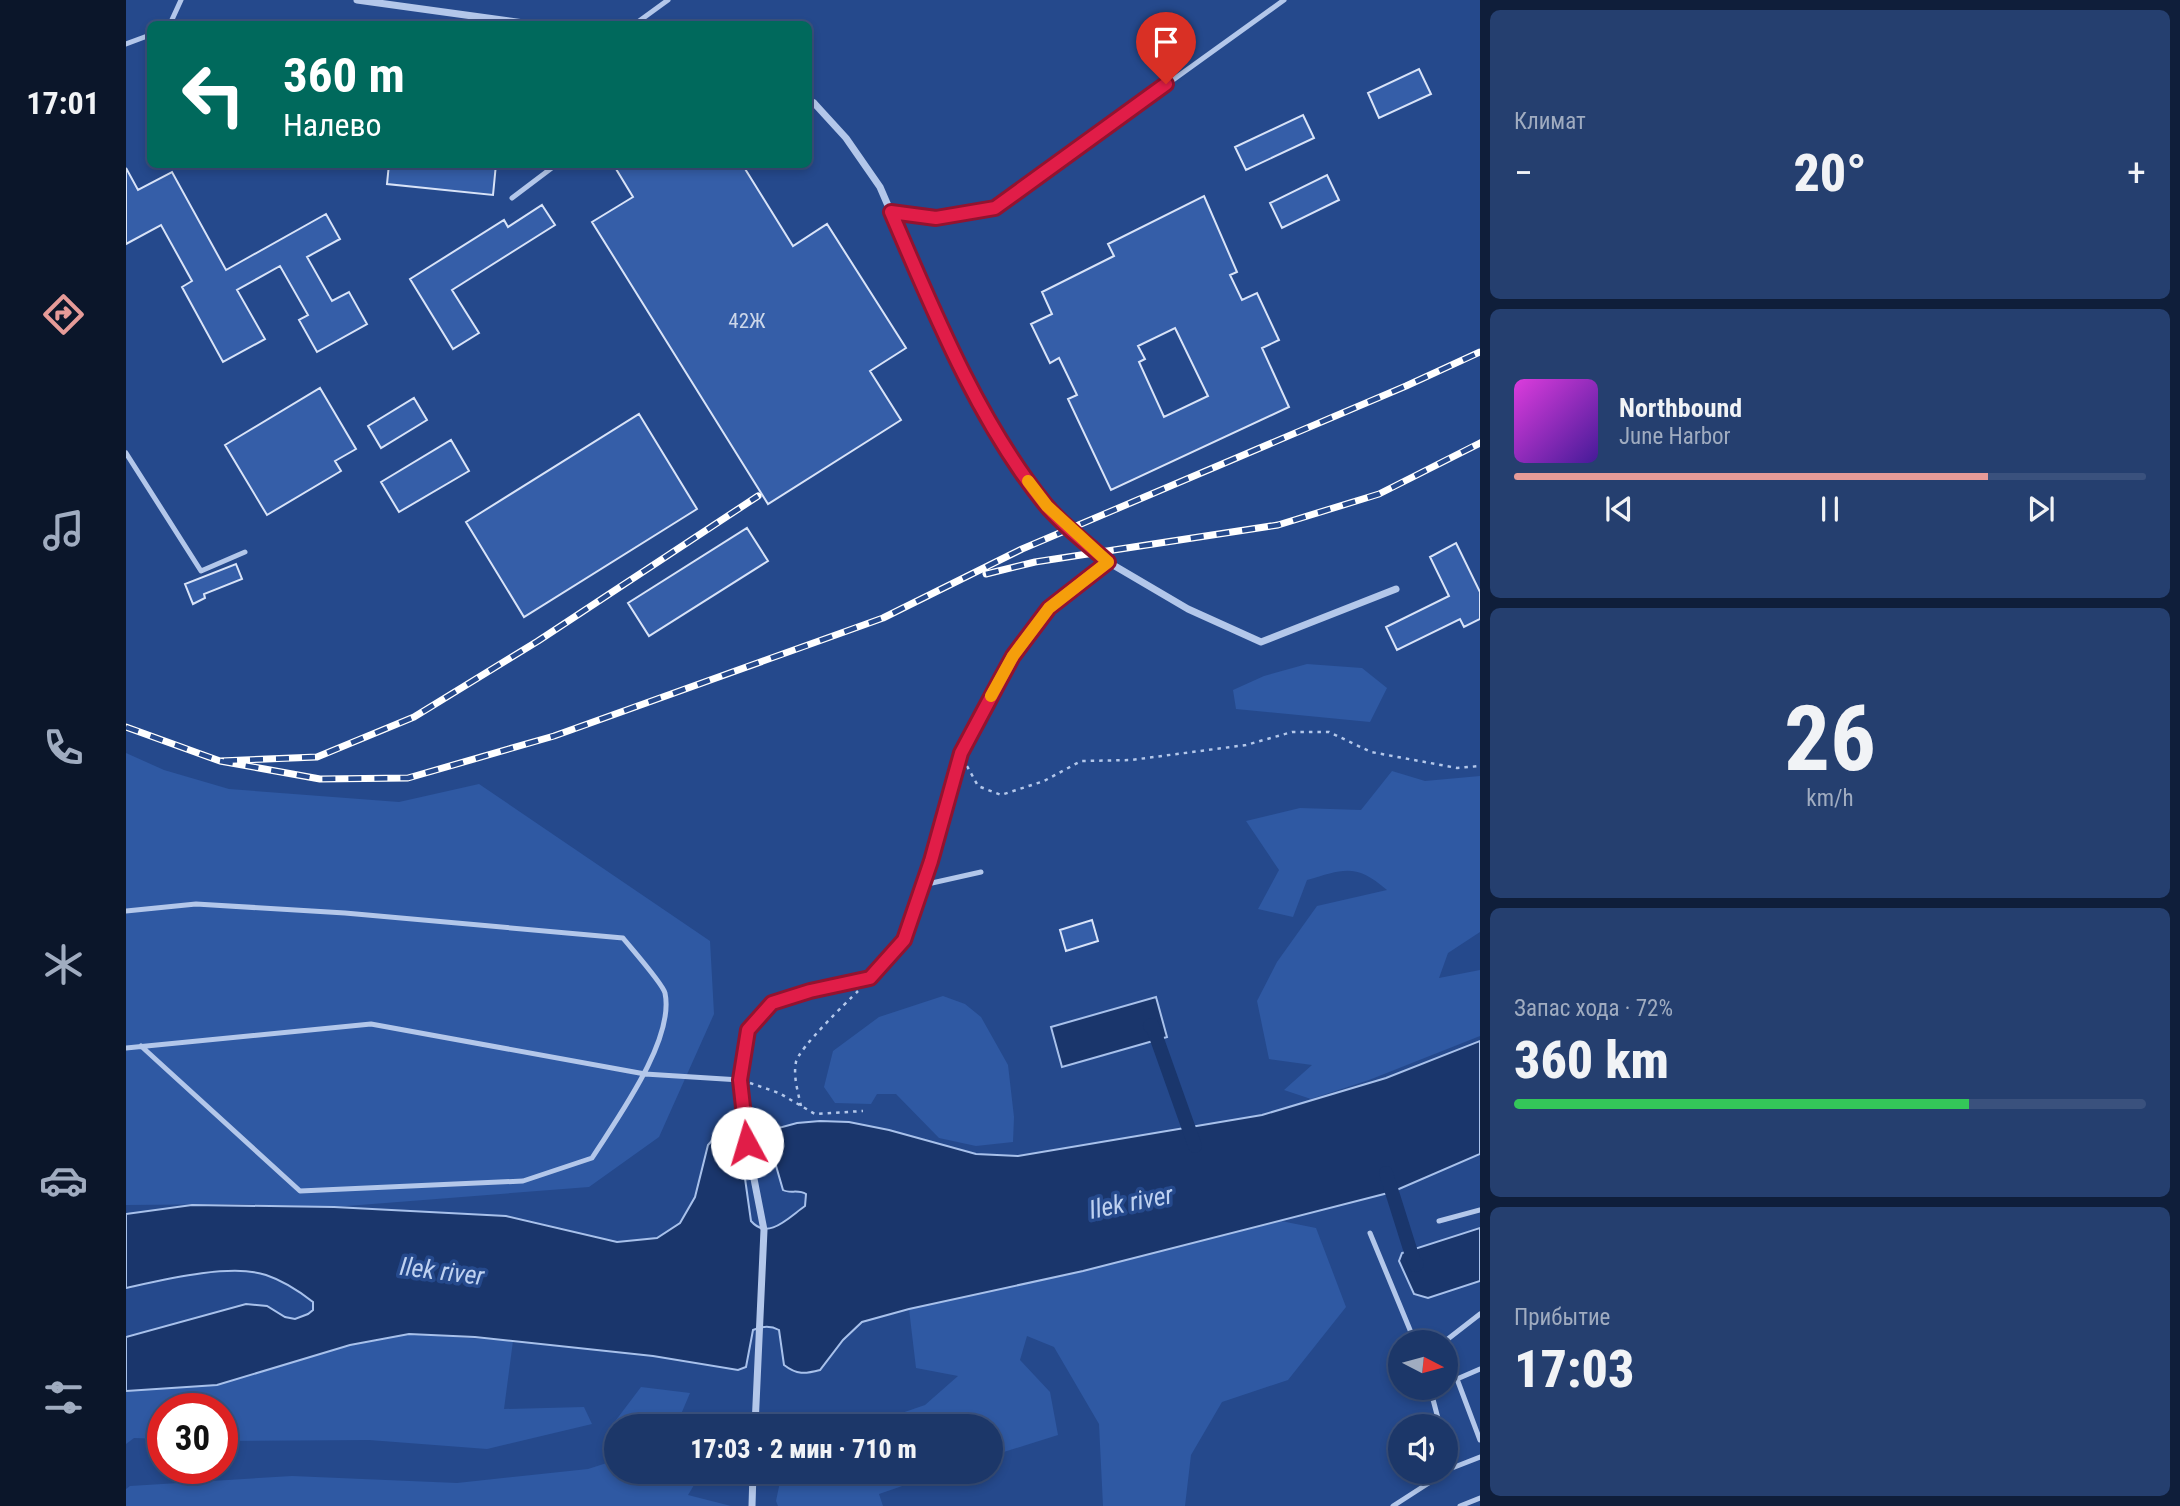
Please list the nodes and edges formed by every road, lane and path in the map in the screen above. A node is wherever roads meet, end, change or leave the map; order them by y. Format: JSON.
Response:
{"nodes":[{"id":1,"x":181,"y":0,"type":"edge"},
{"id":2,"x":357,"y":0,"type":"edge"},
{"id":3,"x":668,"y":0,"type":"edge"},
{"id":4,"x":1284,"y":0,"type":"edge"},
{"id":5,"x":171,"y":21,"type":"edge"},
{"id":6,"x":509,"y":21,"type":"edge"},
{"id":7,"x":639,"y":21,"type":"edge"},
{"id":8,"x":147,"y":36,"type":"edge"},
{"id":9,"x":126,"y":44,"type":"edge"},
{"id":10,"x":812,"y":104,"type":"edge"},
{"id":11,"x":552,"y":168,"type":"edge"},
{"id":12,"x":512,"y":198,"type":"dead end"},
{"id":13,"x":891,"y":212,"type":"junction"},
{"id":14,"x":126,"y":453,"type":"edge"},
{"id":15,"x":245,"y":552,"type":"dead end"},
{"id":16,"x":1108,"y":562,"type":"junction"},
{"id":17,"x":1396,"y":589,"type":"dead end"},
{"id":18,"x":961,"y":753,"type":"junction"},
{"id":19,"x":1480,"y":766,"type":"edge"},
{"id":20,"x":981,"y":872,"type":"dead end"},
{"id":21,"x":923,"y":885,"type":"junction"},
{"id":22,"x":126,"y":911,"type":"edge"},
{"id":23,"x":870,"y":978,"type":"junction"},
{"id":24,"x":141,"y":1046,"type":"junction"},
{"id":25,"x":126,"y":1048,"type":"edge"},
{"id":26,"x":645,"y":1074,"type":"junction"},
{"id":27,"x":740,"y":1080,"type":"junction"},
{"id":28,"x":801,"y":1106,"type":"junction"},
{"id":29,"x":863,"y":1111,"type":"dead end"},
{"id":30,"x":1480,"y":1210,"type":"edge"},
{"id":31,"x":1438,"y":1221,"type":"dead end"},
{"id":32,"x":1370,"y":1233,"type":"dead end"},
{"id":33,"x":1480,"y":1314,"type":"edge"},
{"id":34,"x":1410,"y":1330,"type":"edge"},
{"id":35,"x":1458,"y":1331,"type":"edge"},
{"id":36,"x":1480,"y":1369,"type":"edge"},
{"id":37,"x":756,"y":1414,"type":"edge"},
{"id":38,"x":1480,"y":1440,"type":"edge"},
{"id":39,"x":1480,"y":1457,"type":"edge"},
{"id":40,"x":1458,"y":1466,"type":"edge"},
{"id":41,"x":753,"y":1484,"type":"edge"},
{"id":42,"x":1427,"y":1484,"type":"edge"},
{"id":43,"x":1480,"y":1498,"type":"edge"},
{"id":44,"x":752,"y":1506,"type":"edge"},
{"id":45,"x":1393,"y":1506,"type":"edge"},
{"id":46,"x":1460,"y":1506,"type":"edge"}],
"edges":[{"from":1,"to":5,"type":"lane"},
{"from":2,"to":6,"type":"street"},
{"from":3,"to":7,"type":"lane"},
{"from":4,"to":13,"type":"lane"},
{"from":8,"to":9,"type":"lane"},
{"from":10,"to":13,"type":"street"},
{"from":11,"to":12,"type":"lane"},
{"from":13,"to":16,"type":"street"},
{"from":14,"to":15,"type":"lane"},
{"from":16,"to":17,"type":"street"},
{"from":16,"to":18,"type":"street"},
{"from":18,"to":19,"type":"path"},
{"from":18,"to":21,"type":"street"},
{"from":20,"to":21,"type":"lane"},
{"from":21,"to":23,"type":"street"},
{"from":22,"to":26,"type":"lane"},
{"from":23,"to":27,"type":"street"},
{"from":23,"to":28,"type":"path"},
{"from":24,"to":25,"type":"lane"},
{"from":24,"to":26,"type":"lane"},
{"from":24,"to":26,"type":"lane"},
{"from":26,"to":27,"type":"lane"},
{"from":27,"to":28,"type":"path"},
{"from":27,"to":37,"type":"street"},
{"from":28,"to":29,"type":"path"},
{"from":30,"to":31,"type":"lane"},
{"from":32,"to":34,"type":"lane"},
{"from":33,"to":35,"type":"lane"},
{"from":36,"to":38,"type":"lane"},
{"from":39,"to":40,"type":"lane"},
{"from":41,"to":44,"type":"street"},
{"from":42,"to":45,"type":"lane"},
{"from":43,"to":46,"type":"lane"}]}
